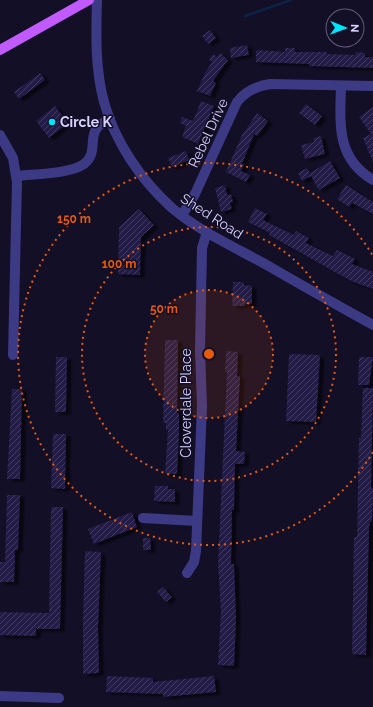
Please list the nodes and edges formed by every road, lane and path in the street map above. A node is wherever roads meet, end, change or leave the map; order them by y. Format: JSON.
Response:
{"nodes":[{"id":1,"x":89,"y":0,"type":"edge"},
{"id":2,"x":96,"y":0,"type":"edge"},
{"id":3,"x":0,"y":50,"type":"edge"},
{"id":4,"x":341,"y":86,"type":"junction"},
{"id":5,"x":373,"y":86,"type":"edge"},
{"id":6,"x":110,"y":119,"type":"junction"},
{"id":7,"x":0,"y":135,"type":"edge"},
{"id":8,"x":17,"y":176,"type":"junction"},
{"id":9,"x":373,"y":180,"type":"edge"},
{"id":10,"x":182,"y":215,"type":"junction"},
{"id":11,"x":207,"y":232,"type":"junction"},
{"id":12,"x":373,"y":325,"type":"edge"},
{"id":13,"x":13,"y":356,"type":"dead end"},
{"id":14,"x":143,"y":518,"type":"dead end"},
{"id":15,"x":198,"y":521,"type":"junction"},
{"id":16,"x":187,"y":573,"type":"dead end"},
{"id":17,"x":0,"y":696,"type":"edge"},
{"id":18,"x":59,"y":698,"type":"dead end"}],
"edges":[{"from":1,"to":3,"type":"main road"},
{"from":2,"to":6,"type":"street","name":"Shed Road"},
{"from":4,"to":5,"type":"street","name":"Rebel Drive"},
{"from":4,"to":9,"type":"street"},
{"from":4,"to":10,"type":"street","name":"Rebel Drive"},
{"from":6,"to":8,"type":"street"},
{"from":6,"to":10,"type":"street","name":"Shed Road"},
{"from":7,"to":8,"type":"street"},
{"from":8,"to":13,"type":"street"},
{"from":10,"to":11,"type":"street","name":"Shed Road"},
{"from":11,"to":12,"type":"street","name":"Shed Road"},
{"from":11,"to":15,"type":"street","name":"Cloverdale Place"},
{"from":14,"to":15,"type":"street"},
{"from":15,"to":16,"type":"street","name":"Cloverdale Place"},
{"from":17,"to":18,"type":"street"}]}
